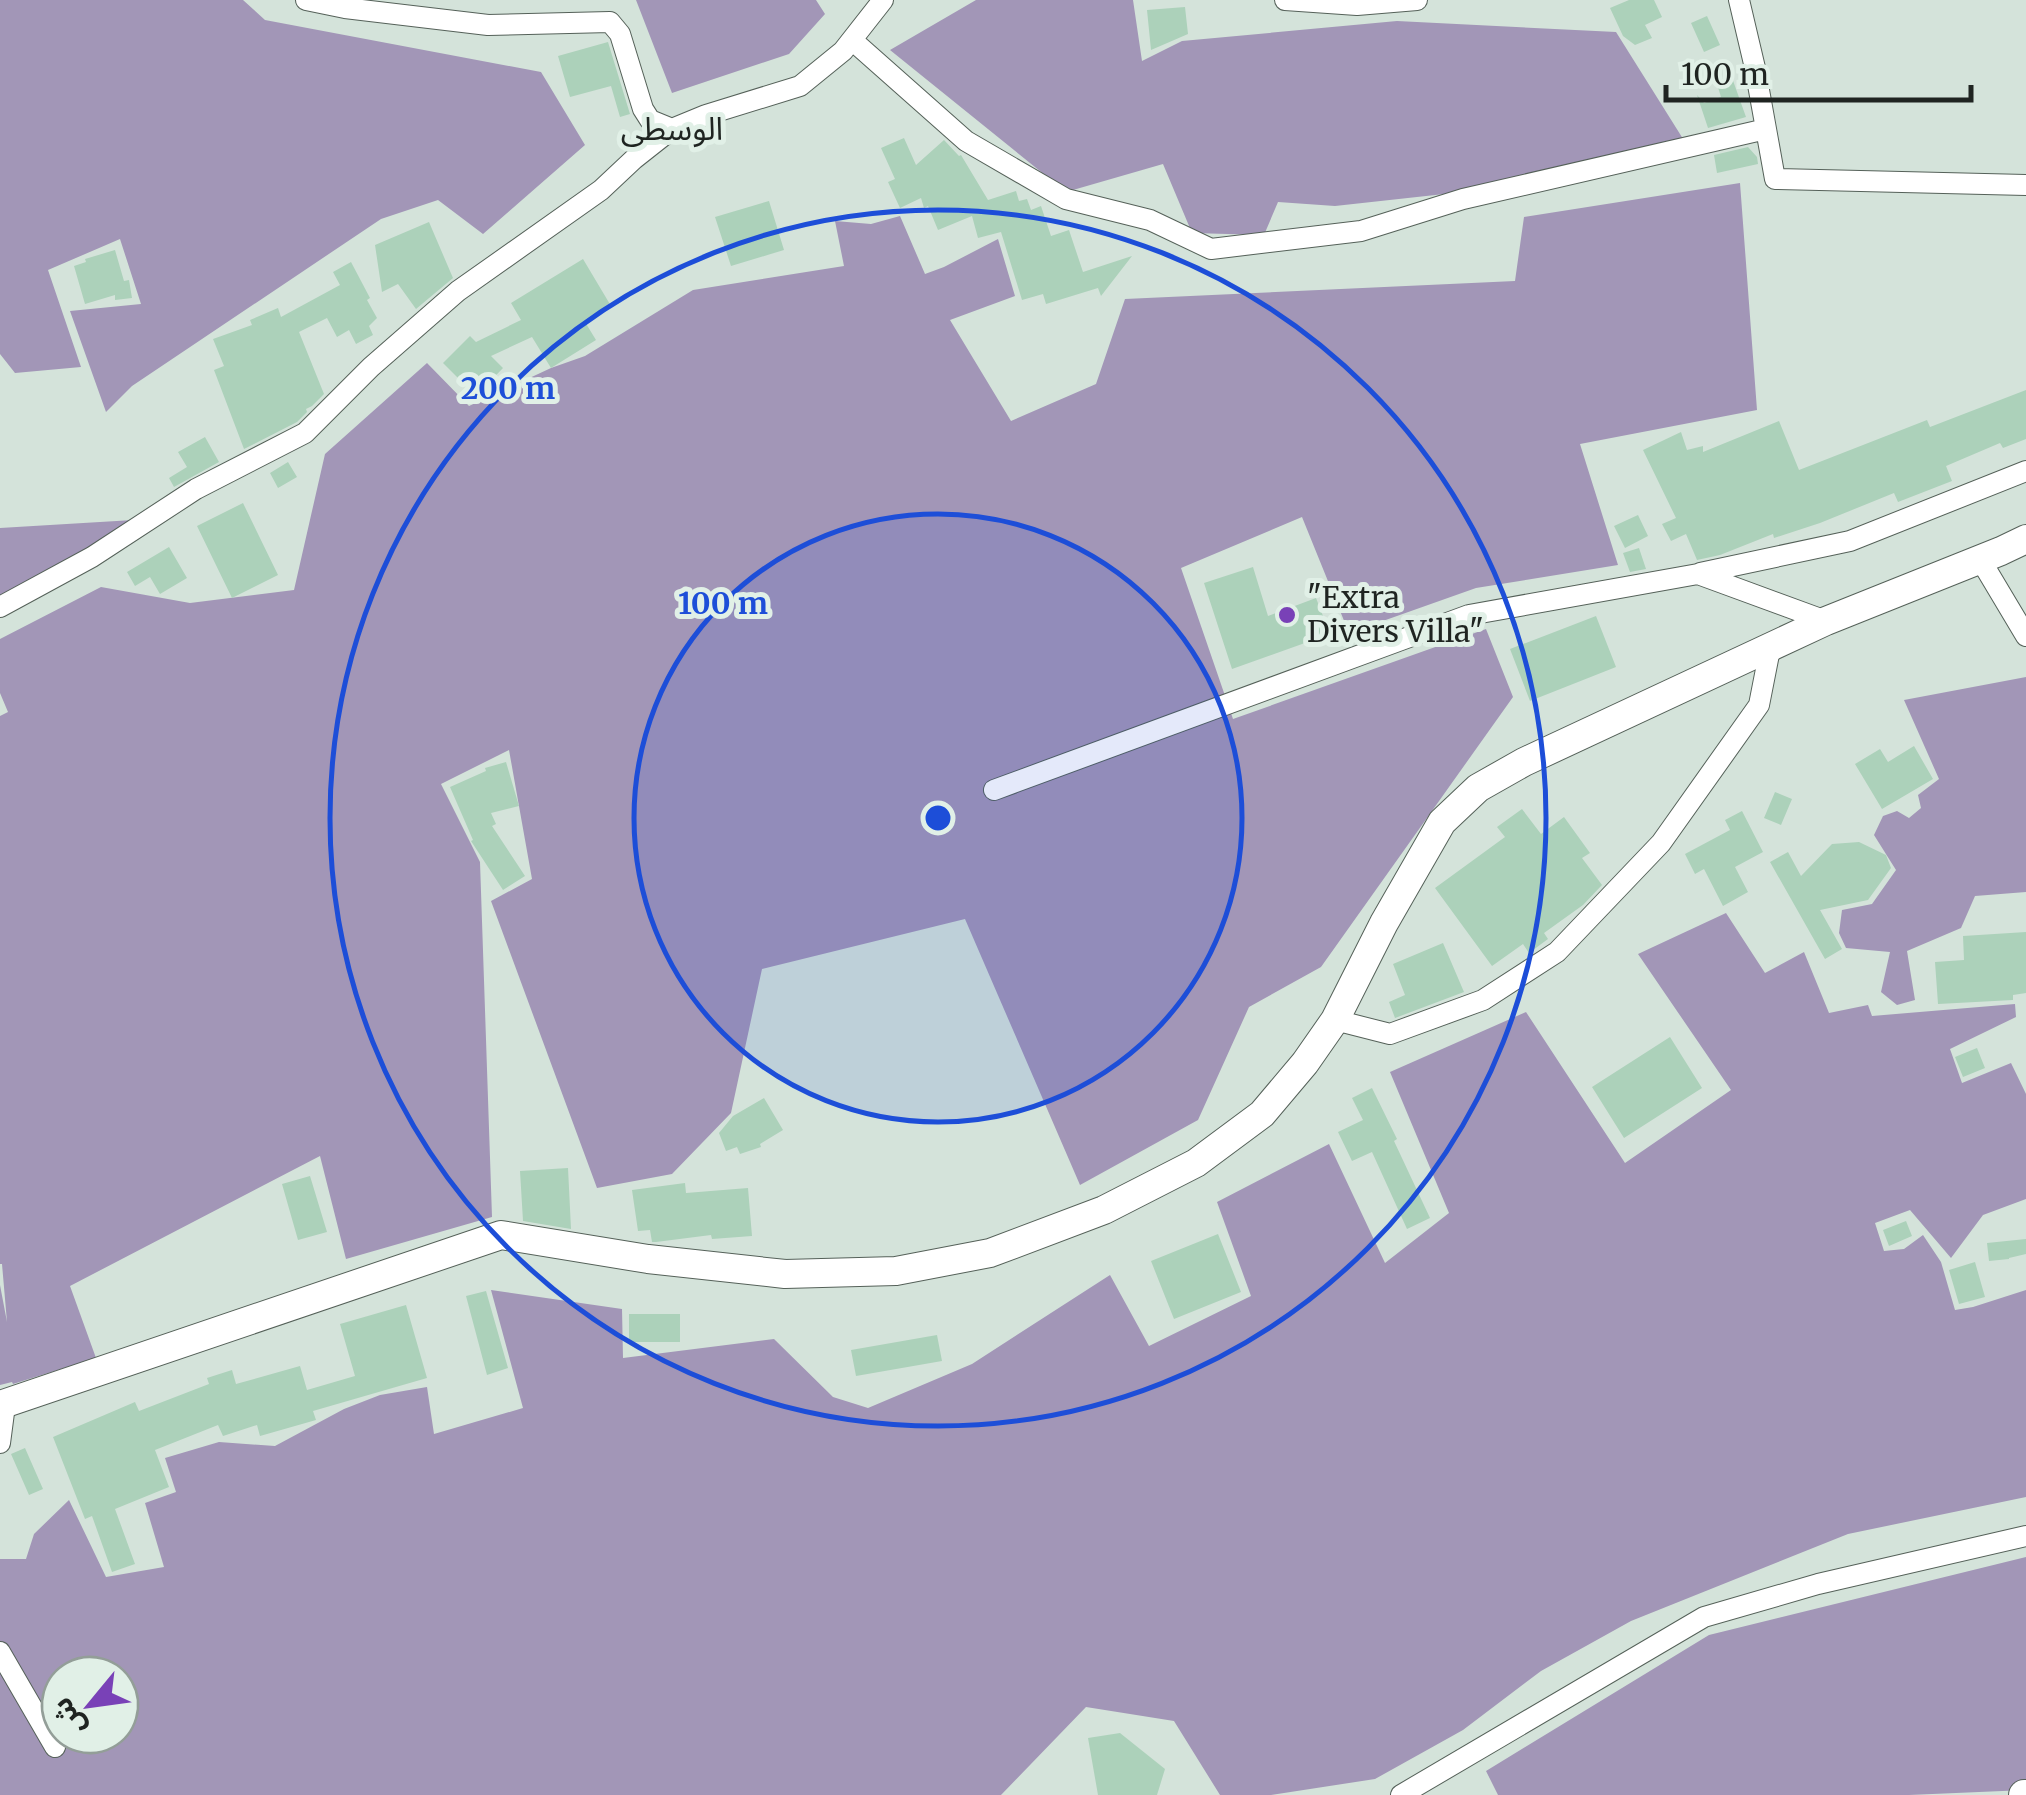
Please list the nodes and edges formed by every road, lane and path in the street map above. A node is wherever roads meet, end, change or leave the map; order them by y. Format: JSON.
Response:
{"nodes":[{"id":1,"x":306,"y":0,"type":"edge"},
{"id":2,"x":883,"y":0,"type":"edge"},
{"id":3,"x":1285,"y":0,"type":"edge"},
{"id":4,"x":1417,"y":0,"type":"edge"},
{"id":5,"x":1739,"y":0,"type":"edge"},
{"id":6,"x":852,"y":40,"type":"junction"},
{"id":7,"x":672,"y":129,"type":"junction"},
{"id":8,"x":1766,"y":129,"type":"junction"},
{"id":9,"x":2026,"y":185,"type":"edge"},
{"id":10,"x":2026,"y":471,"type":"edge"},
{"id":11,"x":2026,"y":539,"type":"edge"},
{"id":12,"x":1980,"y":559,"type":"junction"},
{"id":13,"x":1698,"y":574,"type":"junction"},
{"id":14,"x":0,"y":607,"type":"edge"},
{"id":15,"x":1826,"y":621,"type":"junction"},
{"id":16,"x":2026,"y":636,"type":"edge"},
{"id":17,"x":1770,"y":649,"type":"junction"},
{"id":18,"x":994,"y":790,"type":"dead end"},
{"id":19,"x":1335,"y":1020,"type":"junction"},
{"id":20,"x":2,"y":1405,"type":"edge"},
{"id":21,"x":0,"y":1443,"type":"edge"},
{"id":22,"x":2026,"y":1536,"type":"edge"},
{"id":23,"x":0,"y":1652,"type":"edge"},
{"id":24,"x":40,"y":1720,"type":"edge"},
{"id":25,"x":1402,"y":1795,"type":"edge"}],
"edges":[{"from":1,"to":7,"type":"street"},
{"from":2,"to":6,"type":"street"},
{"from":3,"to":4,"type":"street"},
{"from":5,"to":8,"type":"street"},
{"from":6,"to":7,"type":"street"},
{"from":6,"to":8,"type":"street"},
{"from":7,"to":14,"type":"street"},
{"from":8,"to":9,"type":"street"},
{"from":10,"to":13,"type":"street"},
{"from":11,"to":12,"type":"main road"},
{"from":12,"to":15,"type":"main road"},
{"from":12,"to":16,"type":"street"},
{"from":13,"to":15,"type":"street"},
{"from":13,"to":18,"type":"street"},
{"from":15,"to":17,"type":"main road"},
{"from":17,"to":19,"type":"main road"},
{"from":17,"to":19,"type":"street"},
{"from":19,"to":20,"type":"main road"},
{"from":20,"to":21,"type":"street"},
{"from":22,"to":25,"type":"street"},
{"from":23,"to":24,"type":"street"}]}
